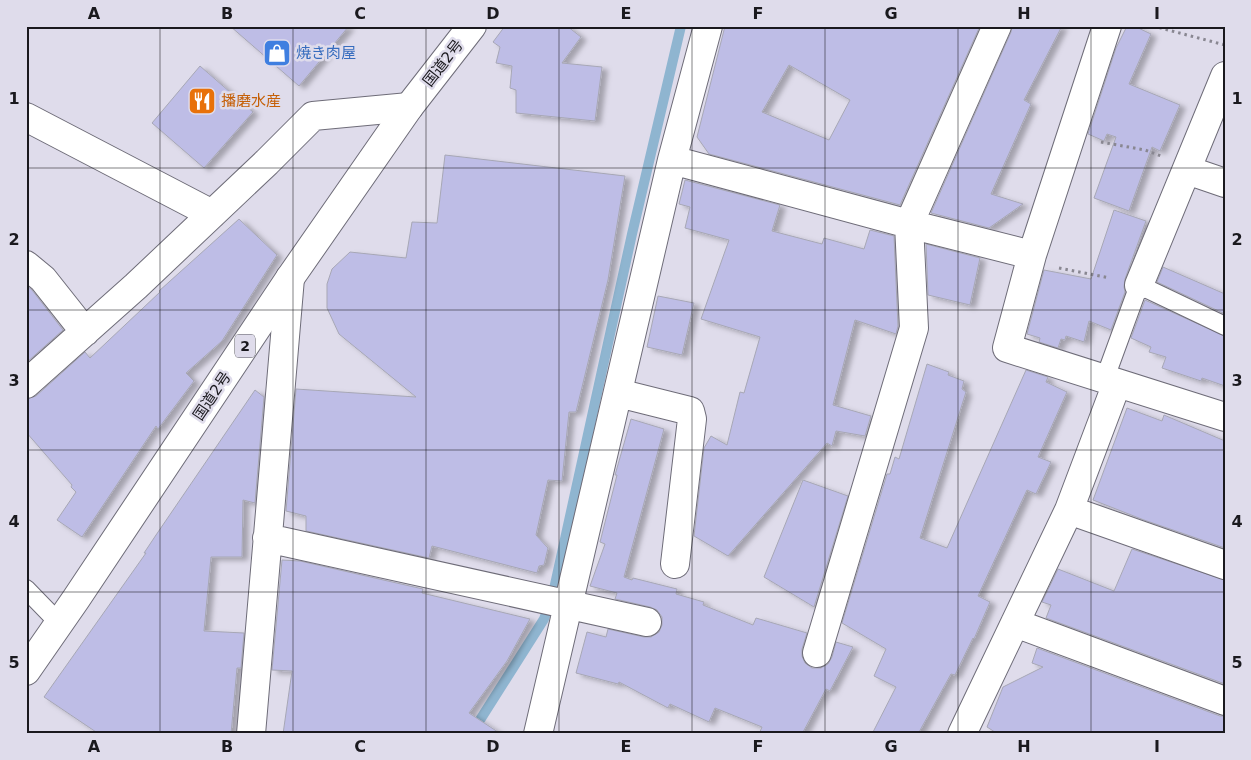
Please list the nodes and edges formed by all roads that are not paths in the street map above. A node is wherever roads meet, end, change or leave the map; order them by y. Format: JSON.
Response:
{"nodes":[{"id":1,"x":472,"y":26,"type":"edge"},
{"id":2,"x":708,"y":26,"type":"edge"},
{"id":3,"x":997,"y":26,"type":"edge"},
{"id":4,"x":1107,"y":26,"type":"edge"},
{"id":5,"x":1225,"y":76,"type":"edge"},
{"id":6,"x":408,"y":107,"type":"junction"},
{"id":7,"x":26,"y":117,"type":"edge"},
{"id":8,"x":672,"y":160,"type":"junction"},
{"id":9,"x":1187,"y":169,"type":"junction"},
{"id":10,"x":1225,"y":183,"type":"edge"},
{"id":11,"x":212,"y":214,"type":"junction"},
{"id":12,"x":910,"y":224,"type":"junction"},
{"id":13,"x":1031,"y":259,"type":"junction"},
{"id":14,"x":26,"y":265,"type":"edge"},
{"id":15,"x":290,"y":278,"type":"junction"},
{"id":16,"x":1139,"y":285,"type":"junction"},
{"id":17,"x":1225,"y":326,"type":"edge"},
{"id":18,"x":85,"y":332,"type":"junction"},
{"id":19,"x":1111,"y":381,"type":"junction"},
{"id":20,"x":26,"y":384,"type":"edge"},
{"id":21,"x":618,"y":393,"type":"junction"},
{"id":22,"x":1225,"y":417,"type":"edge"},
{"id":23,"x":1069,"y":510,"type":"junction"},
{"id":24,"x":267,"y":538,"type":"junction"},
{"id":25,"x":675,"y":564,"type":"dead end"},
{"id":26,"x":1225,"y":565,"type":"edge"},
{"id":27,"x":26,"y":589,"type":"edge"},
{"id":28,"x":556,"y":602,"type":"junction"},
{"id":29,"x":647,"y":622,"type":"dead end"},
{"id":30,"x":60,"y":623,"type":"junction"},
{"id":31,"x":1015,"y":623,"type":"junction"},
{"id":32,"x":817,"y":653,"type":"dead end"},
{"id":33,"x":26,"y":671,"type":"edge"},
{"id":34,"x":1225,"y":701,"type":"edge"},
{"id":35,"x":251,"y":734,"type":"edge"},
{"id":36,"x":538,"y":734,"type":"edge"},
{"id":37,"x":962,"y":734,"type":"edge"}],
"edges":[{"from":1,"to":6,"type":"main road","name":"国道2号","number":"2"},
{"from":2,"to":8,"type":"main road"},
{"from":3,"to":12,"type":"main road"},
{"from":4,"to":13,"type":"main road"},
{"from":5,"to":9,"type":"main road"},
{"from":6,"to":11,"type":"main road"},
{"from":6,"to":15,"type":"main road","name":"国道2号","number":"2"},
{"from":7,"to":11,"type":"main road"},
{"from":8,"to":12,"type":"main road"},
{"from":8,"to":21,"type":"main road"},
{"from":9,"to":10,"type":"main road"},
{"from":9,"to":16,"type":"main road"},
{"from":11,"to":18,"type":"main road"},
{"from":12,"to":13,"type":"main road"},
{"from":12,"to":32,"type":"main road"},
{"from":13,"to":19,"type":"main road"},
{"from":14,"to":18,"type":"main road"},
{"from":15,"to":24,"type":"main road"},
{"from":15,"to":30,"type":"main road","name":"国道2号","number":"2"},
{"from":16,"to":17,"type":"lane"},
{"from":16,"to":19,"type":"lane"},
{"from":18,"to":20,"type":"main road"},
{"from":19,"to":22,"type":"main road"},
{"from":19,"to":23,"type":"main road"},
{"from":21,"to":25,"type":"main road"},
{"from":21,"to":28,"type":"main road"},
{"from":23,"to":26,"type":"main road"},
{"from":23,"to":31,"type":"main road"},
{"from":24,"to":28,"type":"main road"},
{"from":24,"to":35,"type":"main road"},
{"from":27,"to":30,"type":"lane"},
{"from":28,"to":29,"type":"main road"},
{"from":28,"to":36,"type":"main road"},
{"from":30,"to":33,"type":"main road","name":"国道2号","number":"2"},
{"from":31,"to":34,"type":"main road"},
{"from":31,"to":37,"type":"main road"}]}
